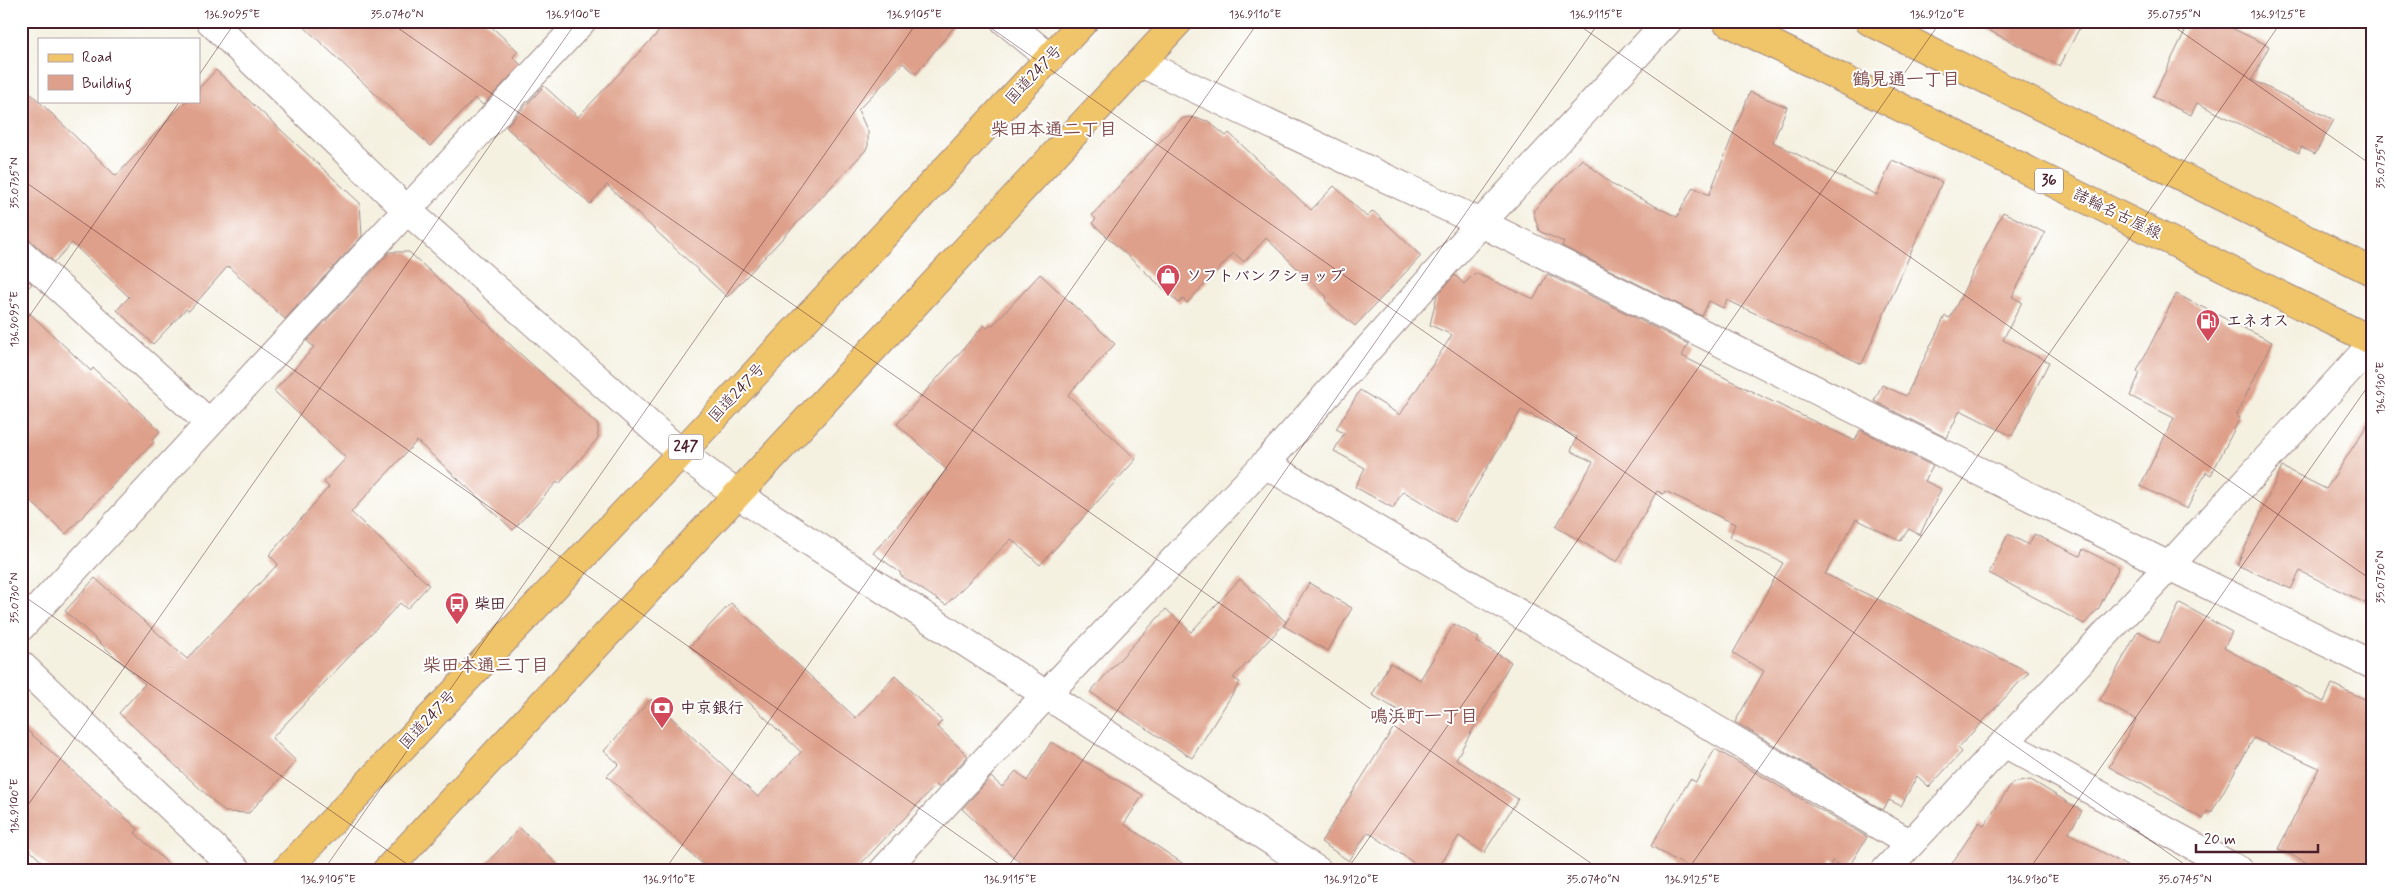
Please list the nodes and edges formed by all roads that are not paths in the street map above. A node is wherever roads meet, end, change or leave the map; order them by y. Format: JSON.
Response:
{"nodes":[{"id":1,"x":210,"y":21,"type":"edge"},
{"id":2,"x":582,"y":21,"type":"edge"},
{"id":3,"x":1005,"y":21,"type":"edge"},
{"id":4,"x":1084,"y":21,"type":"edge"},
{"id":5,"x":1179,"y":21,"type":"edge"},
{"id":6,"x":1668,"y":21,"type":"edge"},
{"id":7,"x":1726,"y":21,"type":"edge"},
{"id":8,"x":1869,"y":21,"type":"edge"},
{"id":9,"x":1050,"y":58,"type":"junction"},
{"id":10,"x":1141,"y":63,"type":"junction"},
{"id":11,"x":408,"y":211,"type":"junction"},
{"id":12,"x":1481,"y":223,"type":"junction"},
{"id":13,"x":21,"y":254,"type":"edge"},
{"id":14,"x":2373,"y":272,"type":"edge"},
{"id":15,"x":2373,"y":342,"type":"edge"},
{"id":16,"x":208,"y":422,"type":"junction"},
{"id":17,"x":681,"y":453,"type":"junction"},
{"id":18,"x":1265,"y":464,"type":"junction"},
{"id":19,"x":738,"y":495,"type":"junction"},
{"id":20,"x":2169,"y":566,"type":"junction"},
{"id":21,"x":21,"y":627,"type":"edge"},
{"id":22,"x":21,"y":665,"type":"edge"},
{"id":23,"x":2373,"y":665,"type":"edge"},
{"id":24,"x":1045,"y":696,"type":"junction"},
{"id":25,"x":2004,"y":743,"type":"junction"},
{"id":26,"x":1909,"y":843,"type":"junction"},
{"id":27,"x":238,"y":871,"type":"edge"},
{"id":28,"x":285,"y":871,"type":"edge"},
{"id":29,"x":386,"y":871,"type":"edge"},
{"id":30,"x":883,"y":871,"type":"edge"},
{"id":31,"x":1318,"y":871,"type":"edge"},
{"id":32,"x":1886,"y":871,"type":"edge"},
{"id":33,"x":2240,"y":871,"type":"edge"}],
"edges":[{"from":1,"to":11,"type":"street"},
{"from":2,"to":11,"type":"street"},
{"from":3,"to":9,"type":"street"},
{"from":4,"to":9,"type":"main road","name":"国道247号","number":"247"},
{"from":5,"to":10,"type":"main road"},
{"from":6,"to":12,"type":"street"},
{"from":7,"to":15,"type":"main road","name":"諸輪名古屋線","number":"36"},
{"from":8,"to":14,"type":"main road"},
{"from":9,"to":17,"type":"main road","name":"国道247号","number":"247"},
{"from":10,"to":12,"type":"street"},
{"from":10,"to":19,"type":"main road"},
{"from":11,"to":16,"type":"street"},
{"from":11,"to":17,"type":"street"},
{"from":12,"to":18,"type":"street"},
{"from":12,"to":20,"type":"street"},
{"from":13,"to":16,"type":"street"},
{"from":15,"to":20,"type":"street"},
{"from":16,"to":21,"type":"street"},
{"from":17,"to":19,"type":"street"},
{"from":17,"to":28,"type":"main road","name":"国道247号","number":"247"},
{"from":18,"to":24,"type":"street"},
{"from":18,"to":26,"type":"street"},
{"from":19,"to":24,"type":"street"},
{"from":19,"to":29,"type":"main road"},
{"from":20,"to":23,"type":"street"},
{"from":20,"to":25,"type":"street"},
{"from":22,"to":27,"type":"street"},
{"from":24,"to":30,"type":"street"},
{"from":24,"to":31,"type":"street"},
{"from":25,"to":26,"type":"street"},
{"from":25,"to":33,"type":"street"},
{"from":26,"to":32,"type":"street"}]}
